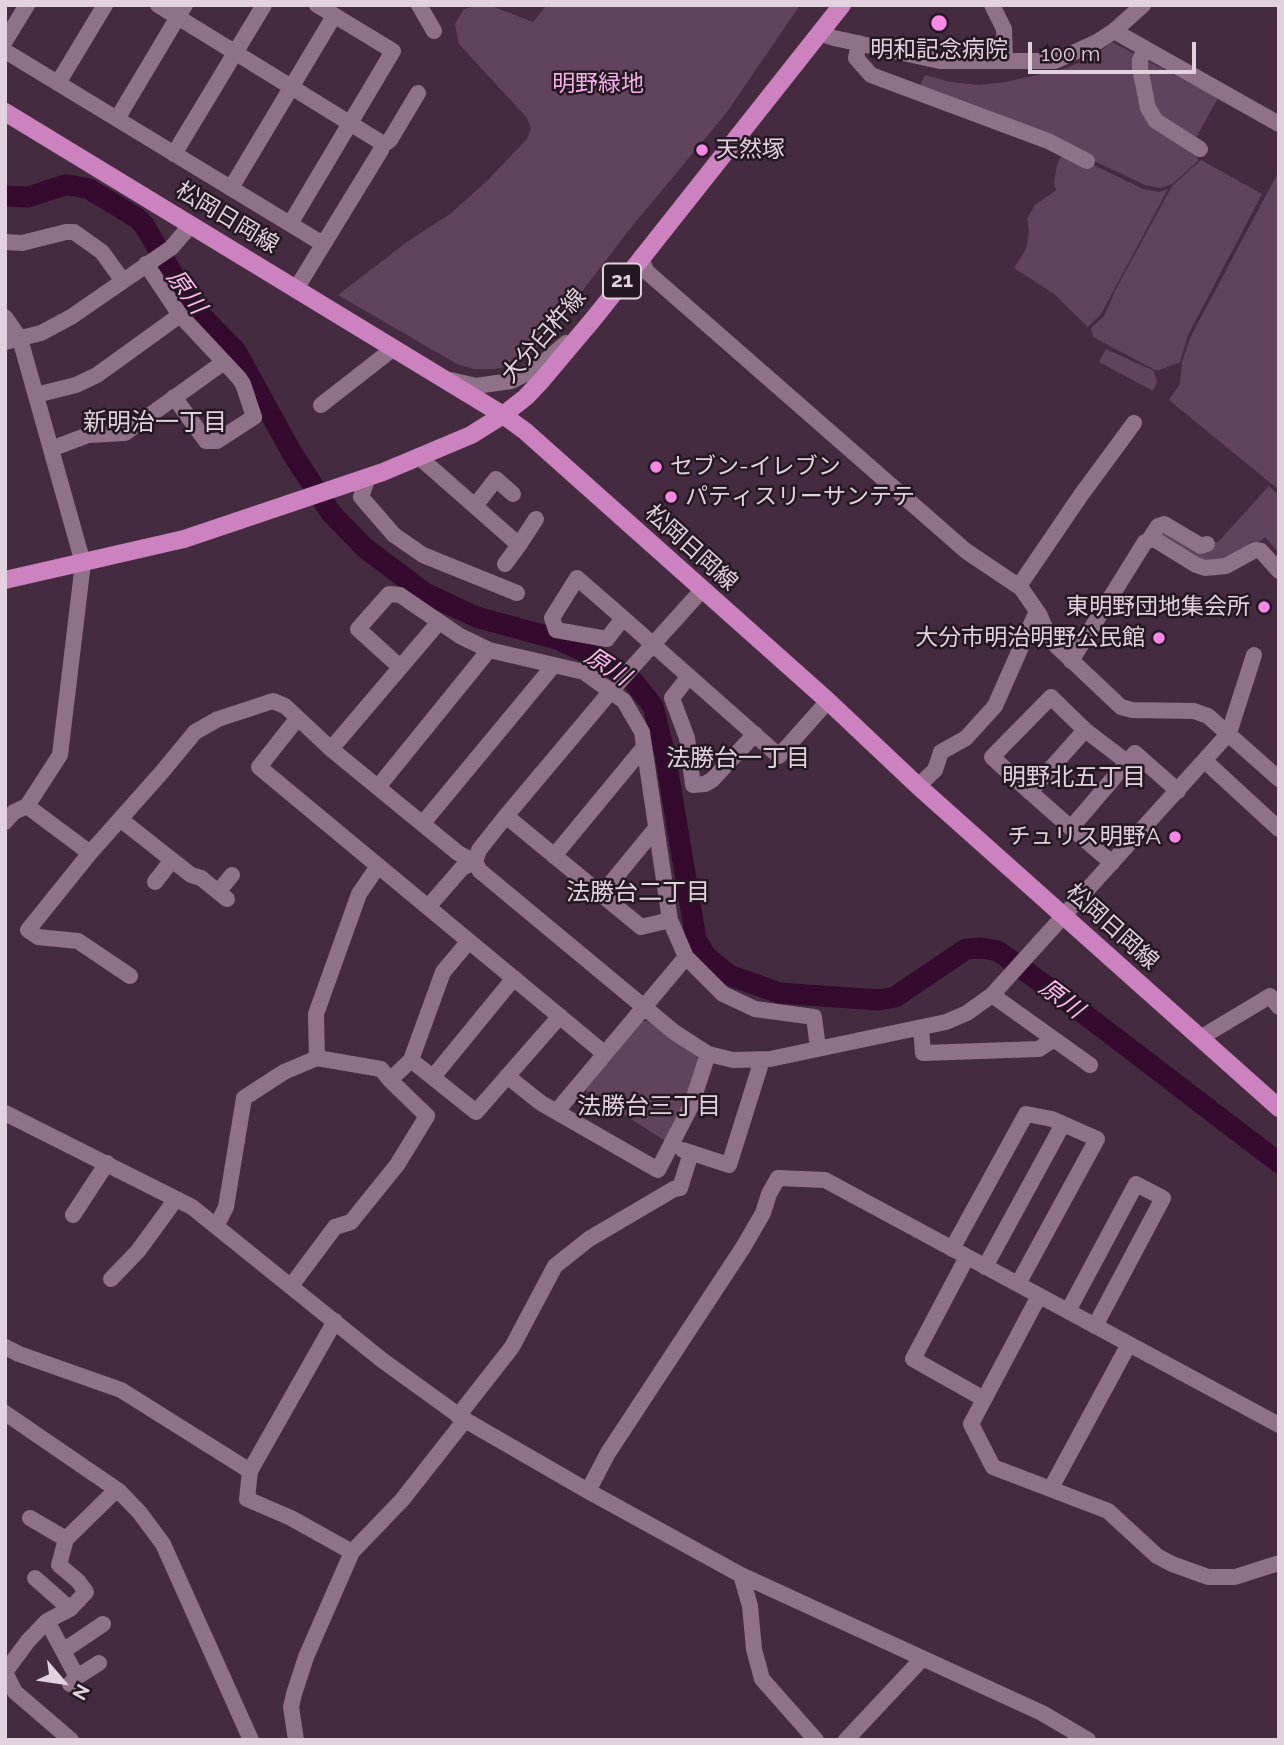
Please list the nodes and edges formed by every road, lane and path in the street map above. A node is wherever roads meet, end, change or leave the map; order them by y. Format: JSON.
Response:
{"nodes":[{"id":1,"x":27,"y":5,"type":"edge"},
{"id":2,"x":105,"y":5,"type":"edge"},
{"id":3,"x":158,"y":5,"type":"edge"},
{"id":4,"x":264,"y":5,"type":"edge"},
{"id":5,"x":317,"y":5,"type":"edge"},
{"id":6,"x":419,"y":5,"type":"edge"},
{"id":7,"x":842,"y":5,"type":"edge"},
{"id":8,"x":992,"y":5,"type":"edge"},
{"id":9,"x":1143,"y":5,"type":"edge"},
{"id":10,"x":181,"y":11,"type":"edge"},
{"id":11,"x":334,"y":16,"type":"junction"},
{"id":12,"x":434,"y":31,"type":"dead end"},
{"id":13,"x":1114,"y":31,"type":"junction"},
{"id":14,"x":819,"y":33,"type":"junction"},
{"id":15,"x":5,"y":41,"type":"edge"},
{"id":16,"x":859,"y":43,"type":"junction"},
{"id":17,"x":1145,"y":49,"type":"junction"},
{"id":18,"x":5,"y":51,"type":"edge"},
{"id":19,"x":235,"y":52,"type":"junction"},
{"id":20,"x":1005,"y":60,"type":"junction"},
{"id":21,"x":58,"y":83,"type":"junction"},
{"id":22,"x":292,"y":87,"type":"junction"},
{"id":23,"x":418,"y":93,"type":"dead end"},
{"id":24,"x":5,"y":112,"type":"edge"},
{"id":25,"x":117,"y":119,"type":"junction"},
{"id":26,"x":350,"y":122,"type":"junction"},
{"id":27,"x":1279,"y":124,"type":"edge"},
{"id":28,"x":383,"y":145,"type":"junction"},
{"id":29,"x":1200,"y":149,"type":"dead end"},
{"id":30,"x":174,"y":154,"type":"junction"},
{"id":31,"x":1087,"y":161,"type":"dead end"},
{"id":32,"x":231,"y":188,"type":"junction"},
{"id":33,"x":290,"y":224,"type":"junction"},
{"id":34,"x":191,"y":225,"type":"junction"},
{"id":35,"x":5,"y":242,"type":"edge"},
{"id":36,"x":323,"y":244,"type":"junction"},
{"id":37,"x":641,"y":257,"type":"junction"},
{"id":38,"x":147,"y":263,"type":"junction"},
{"id":39,"x":123,"y":281,"type":"junction"},
{"id":40,"x":296,"y":289,"type":"junction"},
{"id":41,"x":180,"y":315,"type":"junction"},
{"id":42,"x":5,"y":317,"type":"edge"},
{"id":43,"x":594,"y":317,"type":"junction"},
{"id":44,"x":13,"y":341,"type":"edge"},
{"id":45,"x":394,"y":348,"type":"junction"},
{"id":46,"x":224,"y":362,"type":"junction"},
{"id":47,"x":436,"y":374,"type":"junction"},
{"id":48,"x":36,"y":395,"type":"junction"},
{"id":49,"x":174,"y":397,"type":"junction"},
{"id":50,"x":321,"y":405,"type":"dead end"},
{"id":51,"x":503,"y":415,"type":"junction"},
{"id":52,"x":1134,"y":423,"type":"dead end"},
{"id":53,"x":51,"y":449,"type":"junction"},
{"id":54,"x":419,"y":457,"type":"junction"},
{"id":55,"x":368,"y":477,"type":"junction"},
{"id":56,"x":513,"y":494,"type":"dead end"},
{"id":57,"x":475,"y":506,"type":"junction"},
{"id":58,"x":536,"y":519,"type":"dead end"},
{"id":59,"x":1149,"y":540,"type":"junction"},
{"id":60,"x":1207,"y":544,"type":"dead end"},
{"id":61,"x":519,"y":545,"type":"junction"},
{"id":62,"x":83,"y":563,"type":"junction"},
{"id":63,"x":505,"y":564,"type":"dead end"},
{"id":64,"x":1279,"y":571,"type":"edge"},
{"id":65,"x":5,"y":580,"type":"edge"},
{"id":66,"x":1019,"y":586,"type":"junction"},
{"id":67,"x":702,"y":590,"type":"junction"},
{"id":68,"x":517,"y":593,"type":"dead end"},
{"id":69,"x":1037,"y":611,"type":"junction"},
{"id":70,"x":623,"y":618,"type":"junction"},
{"id":71,"x":439,"y":622,"type":"junction"},
{"id":72,"x":654,"y":645,"type":"junction"},
{"id":73,"x":489,"y":650,"type":"junction"},
{"id":74,"x":1254,"y":655,"type":"dead end"},
{"id":75,"x":1071,"y":661,"type":"junction"},
{"id":76,"x":554,"y":665,"type":"junction"},
{"id":77,"x":400,"y":667,"type":"junction"},
{"id":78,"x":689,"y":676,"type":"junction"},
{"id":79,"x":615,"y":687,"type":"junction"},
{"id":80,"x":828,"y":701,"type":"junction"},
{"id":81,"x":297,"y":719,"type":"junction"},
{"id":82,"x":1085,"y":730,"type":"junction"},
{"id":83,"x":1229,"y":733,"type":"junction"},
{"id":84,"x":755,"y":734,"type":"junction"},
{"id":85,"x":644,"y":747,"type":"junction"},
{"id":86,"x":331,"y":749,"type":"junction"},
{"id":87,"x":1205,"y":761,"type":"junction"},
{"id":88,"x":1127,"y":762,"type":"junction"},
{"id":89,"x":1279,"y":779,"type":"edge"},
{"id":90,"x":918,"y":786,"type":"junction"},
{"id":91,"x":378,"y":787,"type":"junction"},
{"id":92,"x":1178,"y":791,"type":"junction"},
{"id":93,"x":1031,"y":792,"type":"junction"},
{"id":94,"x":27,"y":806,"type":"junction"},
{"id":95,"x":506,"y":816,"type":"junction"},
{"id":96,"x":120,"y":819,"type":"junction"},
{"id":97,"x":5,"y":822,"type":"edge"},
{"id":98,"x":423,"y":822,"type":"junction"},
{"id":99,"x":656,"y":828,"type":"junction"},
{"id":100,"x":1071,"y":828,"type":"junction"},
{"id":101,"x":1279,"y":829,"type":"edge"},
{"id":102,"x":90,"y":853,"type":"junction"},
{"id":103,"x":554,"y":856,"type":"junction"},
{"id":104,"x":172,"y":860,"type":"junction"},
{"id":105,"x":475,"y":862,"type":"junction"},
{"id":106,"x":1112,"y":863,"type":"junction"},
{"id":107,"x":378,"y":866,"type":"junction"},
{"id":108,"x":232,"y":876,"type":"dead end"},
{"id":109,"x":155,"y":882,"type":"dead end"},
{"id":110,"x":601,"y":895,"type":"junction"},
{"id":111,"x":428,"y":907,"type":"junction"},
{"id":112,"x":1064,"y":916,"type":"junction"},
{"id":113,"x":670,"y":920,"type":"junction"},
{"id":114,"x":469,"y":941,"type":"junction"},
{"id":115,"x":686,"y":957,"type":"junction"},
{"id":116,"x":130,"y":976,"type":"dead end"},
{"id":117,"x":514,"y":978,"type":"junction"},
{"id":118,"x":992,"y":995,"type":"junction"},
{"id":119,"x":1276,"y":997,"type":"edge"},
{"id":120,"x":643,"y":1008,"type":"junction"},
{"id":121,"x":559,"y":1016,"type":"junction"},
{"id":122,"x":921,"y":1028,"type":"junction"},
{"id":123,"x":1200,"y":1038,"type":"junction"},
{"id":124,"x":1054,"y":1039,"type":"junction"},
{"id":125,"x":818,"y":1048,"type":"junction"},
{"id":126,"x":605,"y":1054,"type":"junction"},
{"id":127,"x":708,"y":1054,"type":"junction"},
{"id":128,"x":317,"y":1058,"type":"junction"},
{"id":129,"x":411,"y":1060,"type":"junction"},
{"id":130,"x":762,"y":1060,"type":"junction"},
{"id":131,"x":1090,"y":1065,"type":"dead end"},
{"id":132,"x":507,"y":1076,"type":"junction"},
{"id":133,"x":433,"y":1077,"type":"junction"},
{"id":134,"x":390,"y":1080,"type":"junction"},
{"id":135,"x":1279,"y":1108,"type":"edge"},
{"id":136,"x":557,"y":1111,"type":"junction"},
{"id":137,"x":5,"y":1113,"type":"edge"},
{"id":138,"x":1063,"y":1124,"type":"junction"},
{"id":139,"x":670,"y":1146,"type":"junction"},
{"id":140,"x":691,"y":1153,"type":"junction"},
{"id":141,"x":107,"y":1163,"type":"junction"},
{"id":142,"x":176,"y":1199,"type":"junction"},
{"id":143,"x":73,"y":1215,"type":"dead end"},
{"id":144,"x":216,"y":1225,"type":"junction"},
{"id":145,"x":960,"y":1253,"type":"junction"},
{"id":146,"x":985,"y":1267,"type":"junction"},
{"id":147,"x":111,"y":1279,"type":"dead end"},
{"id":148,"x":1018,"y":1284,"type":"junction"},
{"id":149,"x":291,"y":1286,"type":"junction"},
{"id":150,"x":1039,"y":1296,"type":"junction"},
{"id":151,"x":1068,"y":1311,"type":"junction"},
{"id":152,"x":335,"y":1321,"type":"junction"},
{"id":153,"x":1095,"y":1326,"type":"junction"},
{"id":154,"x":1129,"y":1344,"type":"junction"},
{"id":155,"x":5,"y":1347,"type":"edge"},
{"id":156,"x":984,"y":1399,"type":"junction"},
{"id":157,"x":5,"y":1413,"type":"edge"},
{"id":158,"x":461,"y":1418,"type":"junction"},
{"id":159,"x":1279,"y":1425,"type":"edge"},
{"id":160,"x":250,"y":1471,"type":"junction"},
{"id":161,"x":1051,"y":1488,"type":"junction"},
{"id":162,"x":119,"y":1491,"type":"junction"},
{"id":163,"x":588,"y":1491,"type":"junction"},
{"id":164,"x":30,"y":1518,"type":"dead end"},
{"id":165,"x":66,"y":1539,"type":"junction"},
{"id":166,"x":352,"y":1552,"type":"junction"},
{"id":167,"x":1279,"y":1563,"type":"edge"},
{"id":168,"x":741,"y":1575,"type":"junction"},
{"id":169,"x":35,"y":1578,"type":"dead end"},
{"id":170,"x":70,"y":1609,"type":"junction"},
{"id":171,"x":47,"y":1621,"type":"junction"},
{"id":172,"x":103,"y":1624,"type":"dead end"},
{"id":173,"x":63,"y":1651,"type":"junction"},
{"id":174,"x":922,"y":1659,"type":"junction"},
{"id":175,"x":99,"y":1663,"type":"dead end"},
{"id":176,"x":5,"y":1672,"type":"edge"},
{"id":177,"x":71,"y":1740,"type":"edge"},
{"id":178,"x":251,"y":1740,"type":"edge"},
{"id":179,"x":296,"y":1740,"type":"edge"},
{"id":180,"x":816,"y":1740,"type":"edge"},
{"id":181,"x":846,"y":1740,"type":"edge"},
{"id":182,"x":1088,"y":1740,"type":"edge"}],
"edges":[{"from":1,"to":15,"type":"street"},
{"from":2,"to":21,"type":"street"},
{"from":3,"to":10,"type":"street"},
{"from":4,"to":19,"type":"street"},
{"from":5,"to":11,"type":"street"},
{"from":6,"to":12,"type":"street"},
{"from":7,"to":14,"type":"main road","name":"大分臼杵線","number":"21"},
{"from":8,"to":20,"type":"street"},
{"from":9,"to":13,"type":"street"},
{"from":10,"to":19,"type":"street"},
{"from":10,"to":25,"type":"street"},
{"from":11,"to":22,"type":"street"},
{"from":11,"to":26,"type":"street"},
{"from":13,"to":17,"type":"street"},
{"from":13,"to":20,"type":"street"},
{"from":14,"to":16,"type":"street"},
{"from":14,"to":37,"type":"main road","name":"大分臼杵線","number":"21"},
{"from":16,"to":20,"type":"street"},
{"from":16,"to":31,"type":"street"},
{"from":17,"to":27,"type":"street"},
{"from":17,"to":29,"type":"street"},
{"from":18,"to":21,"type":"street"},
{"from":19,"to":22,"type":"street"},
{"from":19,"to":30,"type":"street"},
{"from":21,"to":25,"type":"street"},
{"from":22,"to":26,"type":"street"},
{"from":22,"to":32,"type":"street"},
{"from":23,"to":28,"type":"street"},
{"from":24,"to":34,"type":"main road","name":"松岡日岡線"},
{"from":25,"to":30,"type":"street"},
{"from":26,"to":28,"type":"street"},
{"from":26,"to":33,"type":"street"},
{"from":28,"to":36,"type":"street"},
{"from":30,"to":32,"type":"street"},
{"from":32,"to":33,"type":"street"},
{"from":33,"to":36,"type":"street"},
{"from":34,"to":38,"type":"street"},
{"from":34,"to":40,"type":"main road","name":"松岡日岡線"},
{"from":35,"to":39,"type":"street"},
{"from":36,"to":40,"type":"street"},
{"from":37,"to":43,"type":"main road","name":"大分臼杵線","number":"21"},
{"from":37,"to":66,"type":"street"},
{"from":38,"to":39,"type":"street"},
{"from":38,"to":41,"type":"street"},
{"from":39,"to":44,"type":"street"},
{"from":40,"to":45,"type":"main road","name":"松岡日岡線"},
{"from":41,"to":46,"type":"street"},
{"from":41,"to":48,"type":"street"},
{"from":42,"to":44,"type":"street"},
{"from":43,"to":47,"type":"street"},
{"from":43,"to":51,"type":"main road","name":"大分臼杵線","number":"21"},
{"from":44,"to":48,"type":"street"},
{"from":45,"to":47,"type":"main road","name":"松岡日岡線"},
{"from":45,"to":50,"type":"street"},
{"from":46,"to":49,"type":"street"},
{"from":46,"to":49,"type":"street"},
{"from":47,"to":51,"type":"main road","name":"松岡日岡線"},
{"from":48,"to":53,"type":"street"},
{"from":49,"to":53,"type":"street"},
{"from":51,"to":54,"type":"main road","name":"大分臼杵線","number":"21"},
{"from":51,"to":67,"type":"main road","name":"松岡日岡線"},
{"from":52,"to":66,"type":"street"},
{"from":53,"to":62,"type":"street"},
{"from":54,"to":55,"type":"main road","name":"大分臼杵線","number":"21"},
{"from":54,"to":57,"type":"street"},
{"from":55,"to":62,"type":"main road","name":"大分臼杵線","number":"21"},
{"from":55,"to":68,"type":"street"},
{"from":56,"to":57,"type":"street"},
{"from":57,"to":61,"type":"street"},
{"from":58,"to":61,"type":"street"},
{"from":59,"to":60,"type":"street"},
{"from":59,"to":64,"type":"street"},
{"from":59,"to":75,"type":"street"},
{"from":61,"to":63,"type":"street"},
{"from":62,"to":65,"type":"main road","name":"大分臼杵線","number":"21"},
{"from":62,"to":94,"type":"street"},
{"from":66,"to":69,"type":"street"},
{"from":67,"to":72,"type":"street"},
{"from":67,"to":80,"type":"main road","name":"松岡日岡線"},
{"from":69,"to":75,"type":"street"},
{"from":69,"to":90,"type":"street"},
{"from":70,"to":70,"type":"street"},
{"from":70,"to":72,"type":"street"},
{"from":71,"to":73,"type":"street"},
{"from":71,"to":77,"type":"street"},
{"from":71,"to":77,"type":"street"},
{"from":72,"to":78,"type":"street"},
{"from":72,"to":79,"type":"street"},
{"from":73,"to":76,"type":"street"},
{"from":73,"to":91,"type":"street"},
{"from":74,"to":83,"type":"street"},
{"from":75,"to":83,"type":"street"},
{"from":76,"to":79,"type":"street"},
{"from":76,"to":98,"type":"street"},
{"from":77,"to":86,"type":"street"},
{"from":78,"to":84,"type":"street"},
{"from":78,"to":84,"type":"street"},
{"from":79,"to":85,"type":"street"},
{"from":79,"to":95,"type":"street"},
{"from":80,"to":84,"type":"street"},
{"from":80,"to":90,"type":"main road","name":"松岡日岡線"},
{"from":81,"to":86,"type":"street"},
{"from":81,"to":96,"type":"street"},
{"from":81,"to":107,"type":"street"},
{"from":82,"to":88,"type":"street"},
{"from":82,"to":93,"type":"street"},
{"from":82,"to":93,"type":"street"},
{"from":83,"to":87,"type":"street"},
{"from":83,"to":89,"type":"street"},
{"from":85,"to":99,"type":"street"},
{"from":85,"to":103,"type":"street"},
{"from":86,"to":91,"type":"street"},
{"from":87,"to":92,"type":"street"},
{"from":87,"to":101,"type":"street"},
{"from":88,"to":92,"type":"street"},
{"from":88,"to":100,"type":"street"},
{"from":90,"to":112,"type":"main road","name":"松岡日岡線"},
{"from":91,"to":98,"type":"street"},
{"from":92,"to":106,"type":"street"},
{"from":93,"to":100,"type":"street"},
{"from":94,"to":97,"type":"street"},
{"from":94,"to":102,"type":"street"},
{"from":95,"to":103,"type":"street"},
{"from":95,"to":105,"type":"street"},
{"from":96,"to":102,"type":"street"},
{"from":96,"to":104,"type":"street"},
{"from":98,"to":105,"type":"street"},
{"from":99,"to":110,"type":"street"},
{"from":99,"to":113,"type":"street"},
{"from":100,"to":106,"type":"street"},
{"from":102,"to":116,"type":"street"},
{"from":103,"to":110,"type":"street"},
{"from":104,"to":108,"type":"street"},
{"from":104,"to":109,"type":"street"},
{"from":105,"to":111,"type":"street"},
{"from":105,"to":120,"type":"street"},
{"from":106,"to":112,"type":"street"},
{"from":107,"to":111,"type":"street"},
{"from":107,"to":128,"type":"street"},
{"from":110,"to":113,"type":"street"},
{"from":111,"to":114,"type":"street"},
{"from":112,"to":118,"type":"street"},
{"from":112,"to":123,"type":"main road","name":"松岡日岡線"},
{"from":113,"to":115,"type":"street"},
{"from":114,"to":117,"type":"street"},
{"from":114,"to":129,"type":"street"},
{"from":115,"to":120,"type":"street"},
{"from":115,"to":125,"type":"street"},
{"from":117,"to":121,"type":"street"},
{"from":117,"to":133,"type":"street"},
{"from":118,"to":122,"type":"street"},
{"from":118,"to":124,"type":"street"},
{"from":119,"to":123,"type":"street"},
{"from":120,"to":126,"type":"street"},
{"from":120,"to":127,"type":"street"},
{"from":121,"to":126,"type":"street"},
{"from":121,"to":132,"type":"street"},
{"from":122,"to":124,"type":"street"},
{"from":122,"to":125,"type":"street"},
{"from":123,"to":135,"type":"main road","name":"松岡日岡線"},
{"from":124,"to":131,"type":"street"},
{"from":125,"to":130,"type":"street"},
{"from":126,"to":136,"type":"street"},
{"from":127,"to":130,"type":"street"},
{"from":127,"to":139,"type":"street"},
{"from":128,"to":134,"type":"street"},
{"from":128,"to":144,"type":"street"},
{"from":129,"to":133,"type":"street"},
{"from":129,"to":134,"type":"street"},
{"from":130,"to":140,"type":"street"},
{"from":132,"to":133,"type":"street"},
{"from":132,"to":136,"type":"street"},
{"from":134,"to":149,"type":"street"},
{"from":136,"to":139,"type":"street"},
{"from":137,"to":141,"type":"street"},
{"from":138,"to":145,"type":"street"},
{"from":138,"to":146,"type":"street"},
{"from":138,"to":148,"type":"street"},
{"from":139,"to":140,"type":"street"},
{"from":140,"to":158,"type":"street"},
{"from":141,"to":142,"type":"street"},
{"from":141,"to":143,"type":"street"},
{"from":142,"to":144,"type":"street"},
{"from":142,"to":147,"type":"street"},
{"from":144,"to":149,"type":"street"},
{"from":145,"to":146,"type":"street"},
{"from":145,"to":156,"type":"street"},
{"from":145,"to":163,"type":"street"},
{"from":146,"to":148,"type":"street"},
{"from":148,"to":150,"type":"street"},
{"from":149,"to":152,"type":"street"},
{"from":150,"to":151,"type":"street"},
{"from":150,"to":156,"type":"street"},
{"from":151,"to":153,"type":"street"},
{"from":151,"to":153,"type":"street"},
{"from":152,"to":158,"type":"street"},
{"from":152,"to":160,"type":"street"},
{"from":153,"to":154,"type":"street"},
{"from":154,"to":159,"type":"street"},
{"from":154,"to":161,"type":"street"},
{"from":155,"to":160,"type":"street"},
{"from":156,"to":161,"type":"street"},
{"from":157,"to":162,"type":"street"},
{"from":158,"to":163,"type":"street"},
{"from":158,"to":166,"type":"street"},
{"from":160,"to":166,"type":"street"},
{"from":161,"to":167,"type":"street"},
{"from":162,"to":165,"type":"street"},
{"from":162,"to":178,"type":"street"},
{"from":163,"to":168,"type":"street"},
{"from":164,"to":165,"type":"street"},
{"from":165,"to":170,"type":"street"},
{"from":166,"to":179,"type":"street"},
{"from":168,"to":174,"type":"street"},
{"from":168,"to":180,"type":"street"},
{"from":169,"to":170,"type":"street"},
{"from":170,"to":171,"type":"street"},
{"from":171,"to":173,"type":"street"},
{"from":171,"to":176,"type":"street"},
{"from":172,"to":173,"type":"street"},
{"from":173,"to":175,"type":"street"},
{"from":174,"to":181,"type":"street"},
{"from":174,"to":182,"type":"street"},
{"from":176,"to":177,"type":"street"}]}
